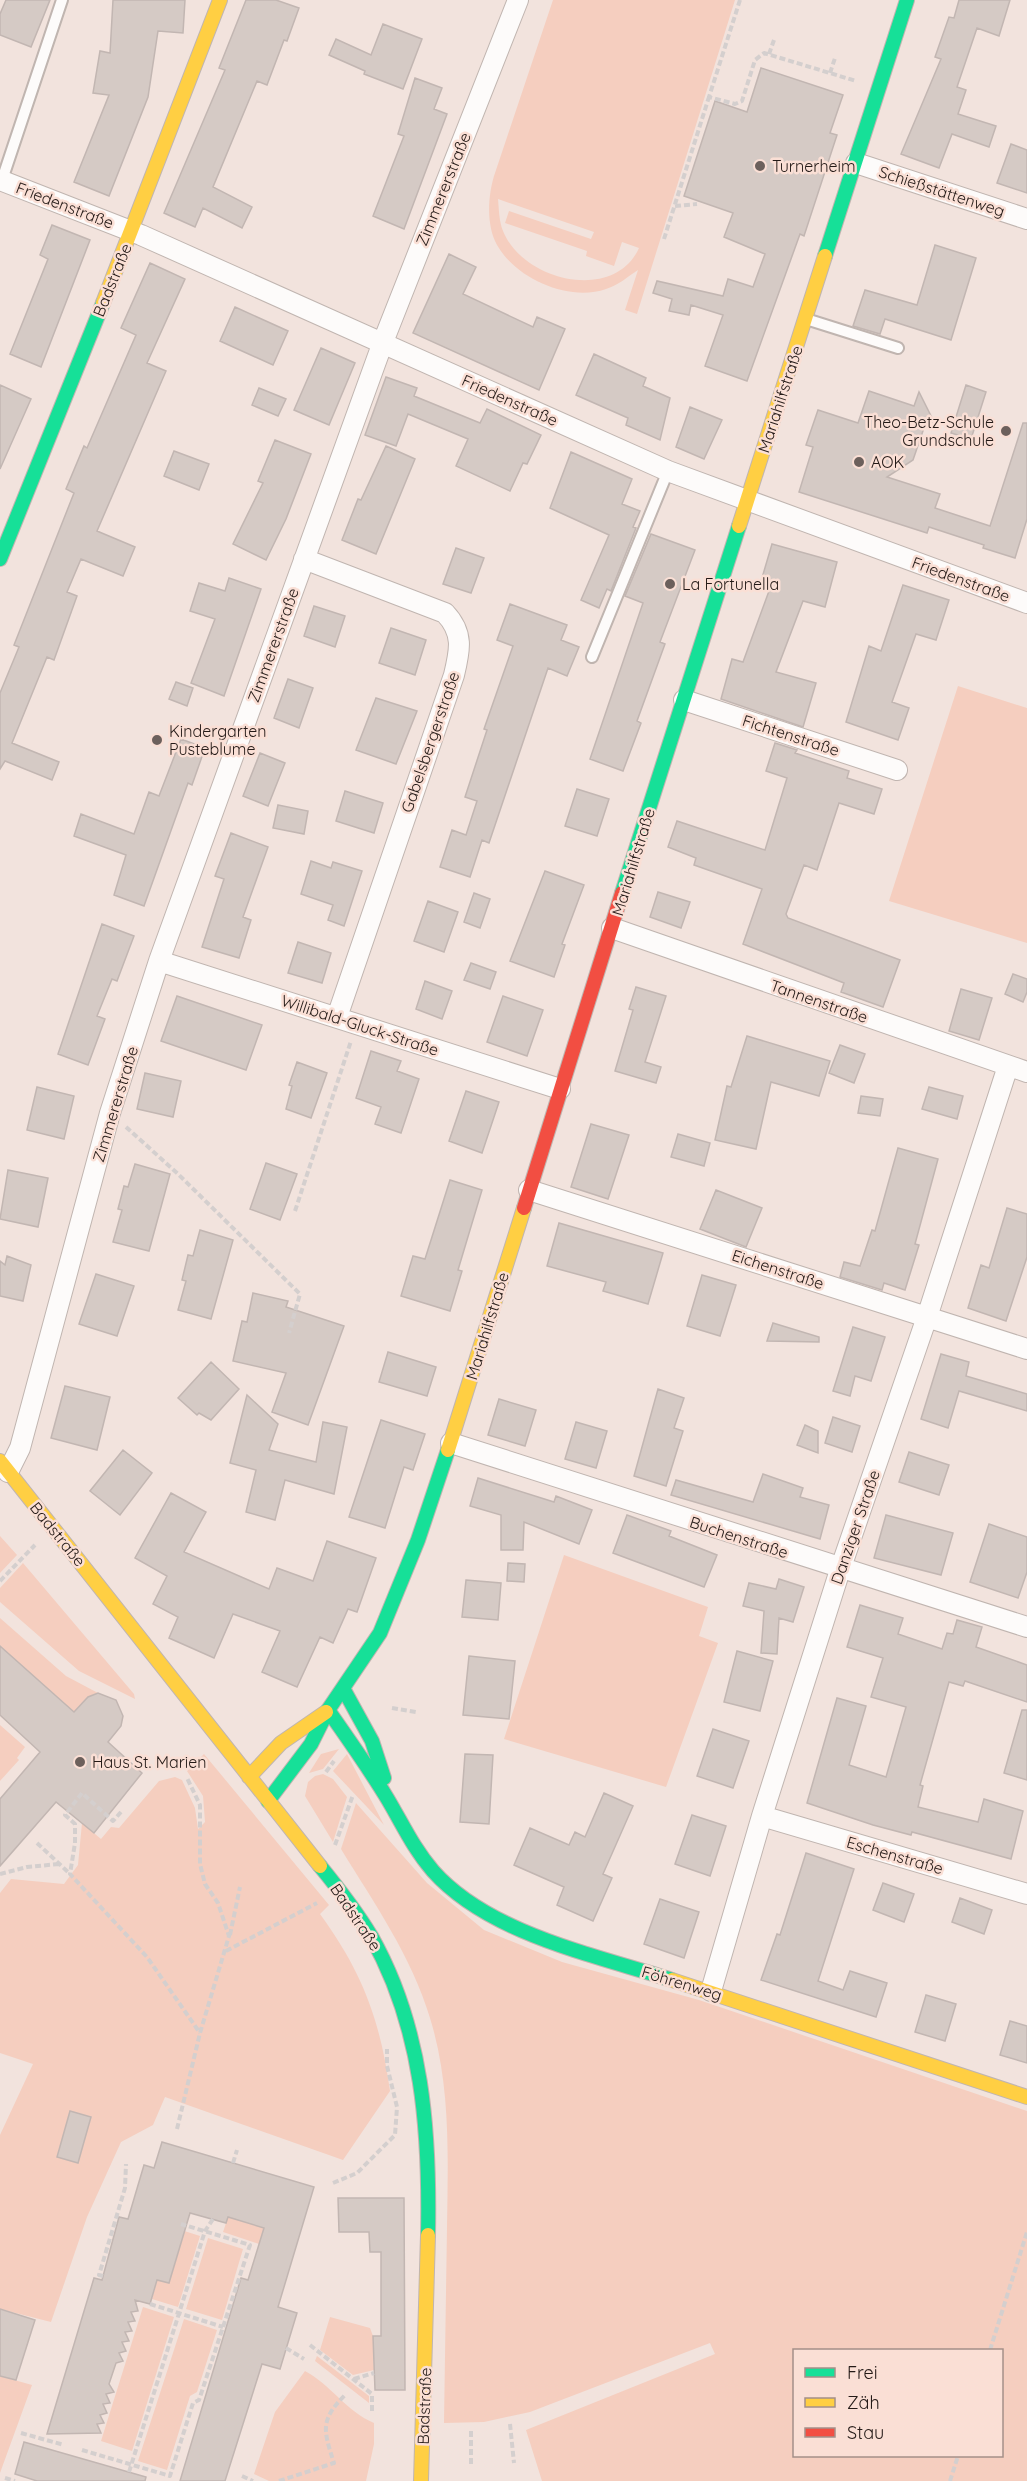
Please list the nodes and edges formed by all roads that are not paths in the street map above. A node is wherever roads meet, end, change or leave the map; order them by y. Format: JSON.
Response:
{"nodes":[{"id":1,"x":62,"y":0,"type":"edge"},
{"id":2,"x":220,"y":0,"type":"edge"},
{"id":3,"x":518,"y":0,"type":"edge"},
{"id":4,"x":907,"y":0,"type":"edge"},
{"id":5,"x":856,"y":163,"type":"junction"},
{"id":6,"x":1,"y":180,"type":"edge"},
{"id":7,"x":1027,"y":219,"type":"edge"},
{"id":8,"x":132,"y":231,"type":"junction"},
{"id":9,"x":806,"y":319,"type":"junction"},
{"id":10,"x":382,"y":342,"type":"junction"},
{"id":11,"x":898,"y":348,"type":"dead end"},
{"id":12,"x":668,"y":471,"type":"junction"},
{"id":13,"x":746,"y":502,"type":"junction"},
{"id":14,"x":0,"y":559,"type":"edge"},
{"id":15,"x":304,"y":559,"type":"junction"},
{"id":16,"x":1027,"y":603,"type":"edge"},
{"id":17,"x":592,"y":657,"type":"dead end"},
{"id":18,"x":684,"y":700,"type":"junction"},
{"id":19,"x":897,"y":770,"type":"dead end"},
{"id":20,"x":612,"y":928,"type":"junction"},
{"id":21,"x":159,"y":961,"type":"junction"},
{"id":22,"x":337,"y":1017,"type":"junction"},
{"id":23,"x":1008,"y":1066,"type":"junction"},
{"id":24,"x":1027,"y":1072,"type":"edge"},
{"id":25,"x":560,"y":1089,"type":"junction"},
{"id":26,"x":529,"y":1190,"type":"junction"},
{"id":27,"x":927,"y":1317,"type":"junction"},
{"id":28,"x":1027,"y":1349,"type":"edge"},
{"id":29,"x":451,"y":1443,"type":"junction"},
{"id":30,"x":4,"y":1466,"type":"edge"},
{"id":31,"x":840,"y":1570,"type":"junction"},
{"id":32,"x":1027,"y":1628,"type":"edge"},
{"id":33,"x":344,"y":1690,"type":"junction"},
{"id":34,"x":328,"y":1710,"type":"junction"},
{"id":35,"x":249,"y":1777,"type":"junction"},
{"id":36,"x":387,"y":1798,"type":"junction"},
{"id":37,"x":268,"y":1801,"type":"junction"},
{"id":38,"x":762,"y":1815,"type":"junction"},
{"id":39,"x":1027,"y":1894,"type":"edge"},
{"id":40,"x":711,"y":1991,"type":"junction"},
{"id":41,"x":1027,"y":2097,"type":"edge"},
{"id":42,"x":421,"y":2481,"type":"edge"}],
"edges":[{"from":1,"to":6,"type":"lane"},
{"from":2,"to":8,"type":"street","name":"Badstraße"},
{"from":3,"to":10,"type":"street","name":"Zimmererstraße"},
{"from":4,"to":5,"type":"street","name":"Mariahilfstraße"},
{"from":5,"to":7,"type":"street","name":"Schießstättenweg"},
{"from":5,"to":9,"type":"street","name":"Mariahilfstraße"},
{"from":6,"to":8,"type":"street","name":"Friedenstraße"},
{"from":8,"to":10,"type":"street","name":"Friedenstraße"},
{"from":8,"to":14,"type":"street","name":"Badstraße"},
{"from":9,"to":11,"type":"lane"},
{"from":9,"to":13,"type":"street","name":"Mariahilfstraße"},
{"from":10,"to":12,"type":"street","name":"Friedenstraße"},
{"from":10,"to":15,"type":"street","name":"Zimmererstraße"},
{"from":12,"to":13,"type":"street","name":"Friedenstraße"},
{"from":12,"to":17,"type":"lane"},
{"from":13,"to":16,"type":"street","name":"Friedenstraße"},
{"from":13,"to":18,"type":"street","name":"Mariahilfstraße"},
{"from":15,"to":21,"type":"street","name":"Zimmererstraße"},
{"from":15,"to":22,"type":"street","name":"Gabelsbergerstraße"},
{"from":18,"to":19,"type":"street","name":"Fichtenstraße"},
{"from":18,"to":20,"type":"street","name":"Mariahilfstraße"},
{"from":20,"to":23,"type":"street","name":"Tannenstraße"},
{"from":20,"to":25,"type":"street","name":"Mariahilfstraße"},
{"from":21,"to":22,"type":"street","name":"Willibald-Gluck-Straße"},
{"from":21,"to":30,"type":"street","name":"Zimmererstraße"},
{"from":22,"to":25,"type":"street","name":"Willibald-Gluck-Straße"},
{"from":23,"to":24,"type":"street","name":"Tannenstraße"},
{"from":23,"to":27,"type":"street","name":"Danziger Straße"},
{"from":25,"to":26,"type":"street","name":"Mariahilfstraße"},
{"from":26,"to":27,"type":"street","name":"Eichenstraße"},
{"from":26,"to":29,"type":"street","name":"Mariahilfstraße"},
{"from":27,"to":28,"type":"street","name":"Eichenstraße"},
{"from":27,"to":31,"type":"street","name":"Danziger Straße"},
{"from":29,"to":31,"type":"street","name":"Buchenstraße"},
{"from":29,"to":33,"type":"street","name":"Mariahilfstraße"},
{"from":30,"to":35,"type":"street","name":"Badstraße"},
{"from":31,"to":32,"type":"street","name":"Buchenstraße"},
{"from":31,"to":38,"type":"street","name":"Danziger Straße"},
{"from":33,"to":34,"type":"street","name":"Mariahilfstraße"},
{"from":33,"to":36,"type":"street","name":"Föhrenweg"},
{"from":34,"to":35,"type":"street","name":"Mariahilfstraße"},
{"from":34,"to":36,"type":"street","name":"Föhrenweg"},
{"from":34,"to":37,"type":"street","name":"Mariahilfstraße"},
{"from":35,"to":37,"type":"street","name":"Badstraße"},
{"from":36,"to":40,"type":"street","name":"Föhrenweg"},
{"from":37,"to":42,"type":"street","name":"Badstraße"},
{"from":38,"to":39,"type":"street","name":"Eschenstraße"},
{"from":38,"to":40,"type":"street","name":"Danziger Straße"},
{"from":40,"to":41,"type":"street","name":"Föhrenweg"}]}
